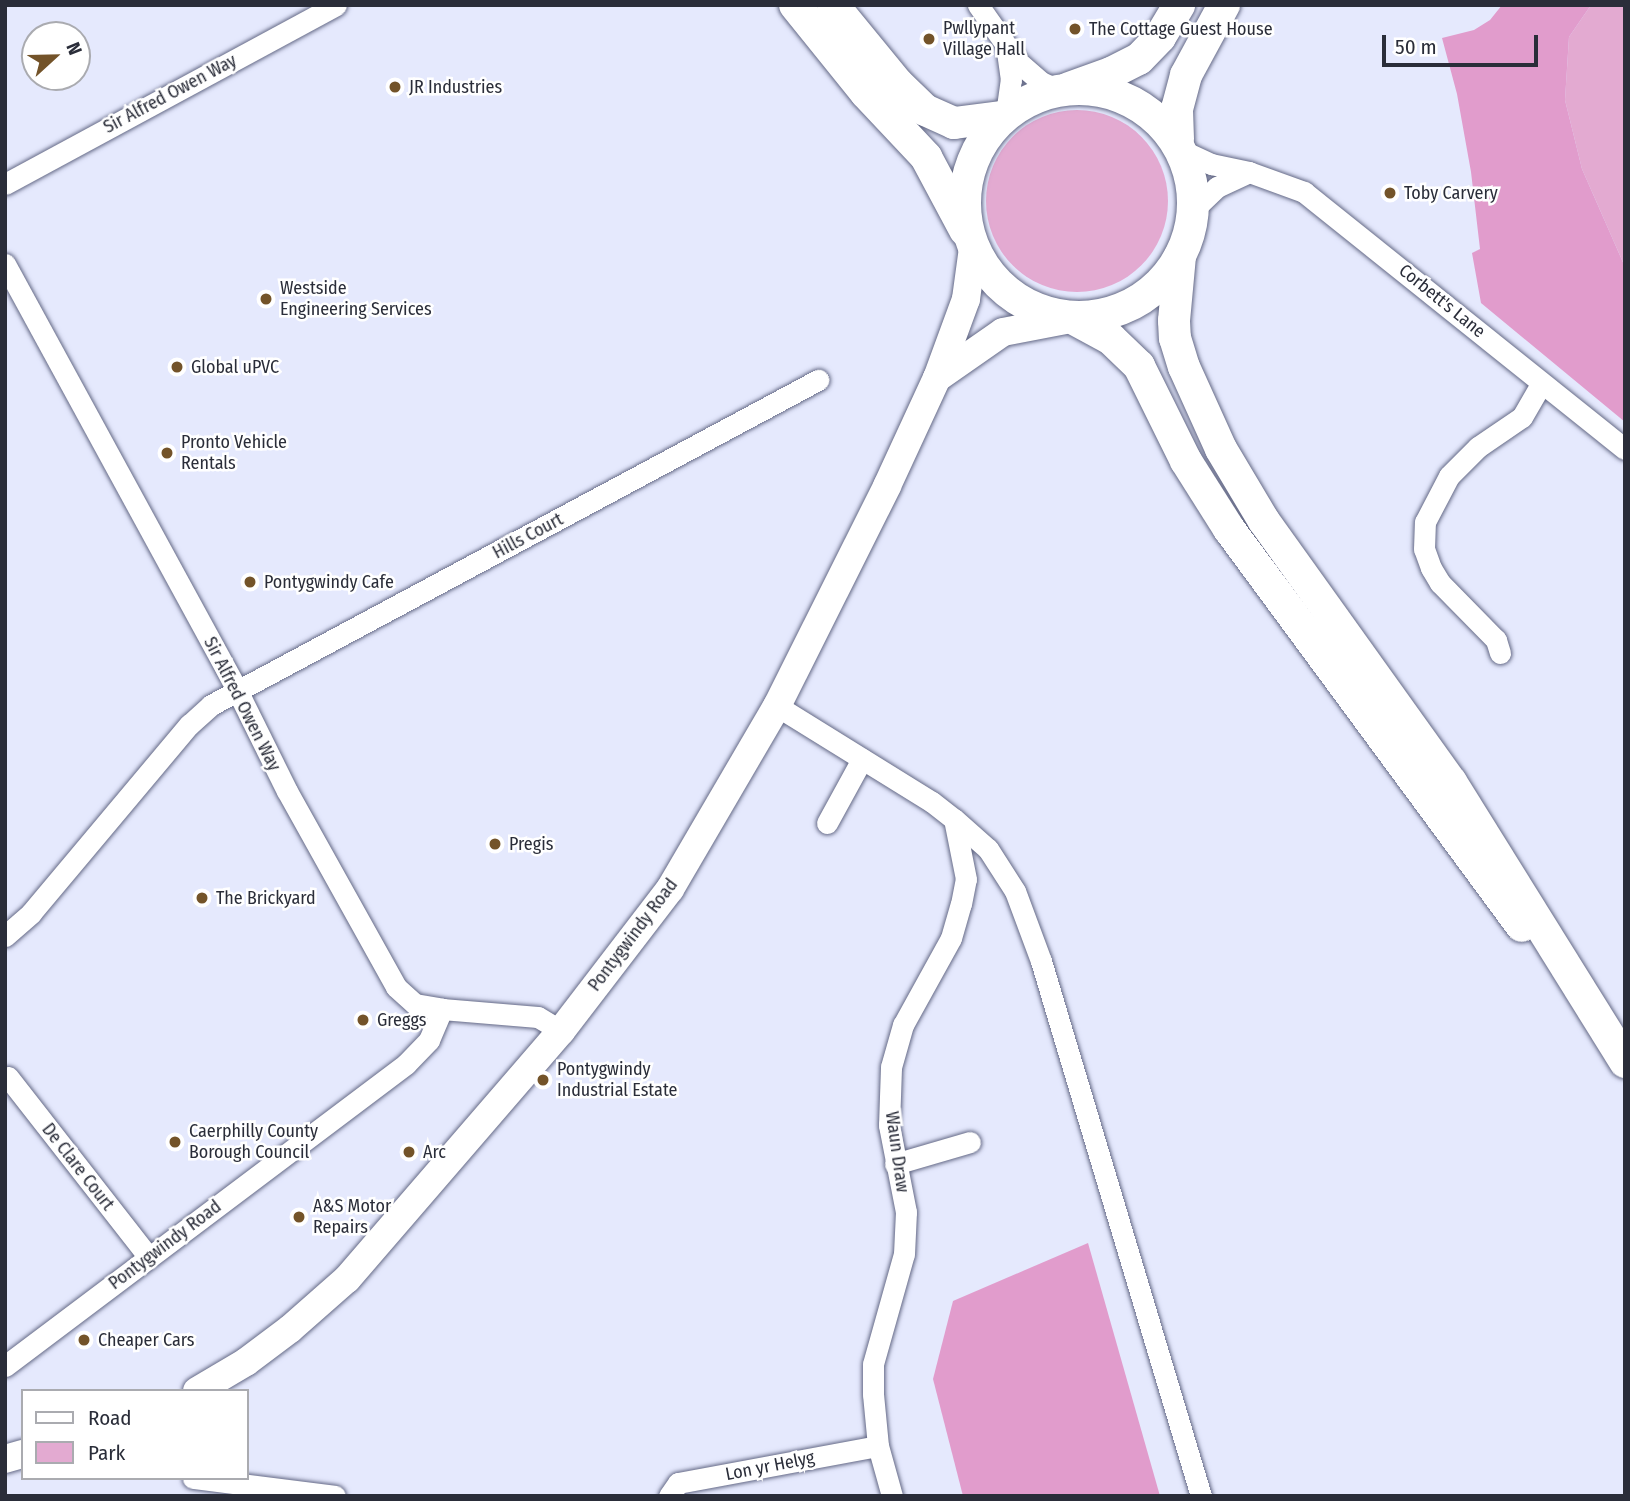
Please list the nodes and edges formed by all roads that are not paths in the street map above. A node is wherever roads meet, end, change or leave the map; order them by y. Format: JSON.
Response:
{"nodes":[{"id":1,"x":337,"y":5,"type":"edge"},
{"id":2,"x":795,"y":5,"type":"edge"},
{"id":3,"x":833,"y":5,"type":"edge"},
{"id":4,"x":978,"y":5,"type":"edge"},
{"id":5,"x":1179,"y":5,"type":"edge"},
{"id":6,"x":1224,"y":5,"type":"edge"},
{"id":7,"x":1006,"y":47,"type":"junction"},
{"id":8,"x":1061,"y":89,"type":"junction"},
{"id":9,"x":1003,"y":115,"type":"junction"},
{"id":10,"x":1181,"y":145,"type":"junction"},
{"id":11,"x":1249,"y":172,"type":"junction"},
{"id":12,"x":5,"y":184,"type":"edge"},
{"id":13,"x":1193,"y":210,"type":"junction"},
{"id":14,"x":972,"y":246,"type":"junction"},
{"id":15,"x":1180,"y":256,"type":"junction"},
{"id":16,"x":5,"y":264,"type":"edge"},
{"id":17,"x":1072,"y":319,"type":"junction"},
{"id":18,"x":937,"y":378,"type":"junction"},
{"id":19,"x":818,"y":380,"type":"dead end"},
{"id":20,"x":1542,"y":383,"type":"junction"},
{"id":21,"x":1625,"y":449,"type":"edge"},
{"id":22,"x":1500,"y":653,"type":"dead end"},
{"id":23,"x":238,"y":692,"type":"junction"},
{"id":24,"x":777,"y":706,"type":"junction"},
{"id":25,"x":862,"y":759,"type":"junction"},
{"id":26,"x":954,"y":819,"type":"junction"},
{"id":27,"x":827,"y":823,"type":"dead end"},
{"id":28,"x":5,"y":936,"type":"edge"},
{"id":29,"x":442,"y":1009,"type":"junction"},
{"id":30,"x":561,"y":1031,"type":"junction"},
{"id":31,"x":1607,"y":1035,"type":"junction"},
{"id":32,"x":1625,"y":1062,"type":"edge"},
{"id":33,"x":8,"y":1077,"type":"dead end"},
{"id":34,"x":970,"y":1142,"type":"dead end"},
{"id":35,"x":895,"y":1164,"type":"junction"},
{"id":36,"x":148,"y":1256,"type":"junction"},
{"id":37,"x":5,"y":1366,"type":"edge"},
{"id":38,"x":200,"y":1389,"type":"edge"},
{"id":39,"x":878,"y":1446,"type":"junction"},
{"id":40,"x":208,"y":1480,"type":"edge"},
{"id":41,"x":335,"y":1496,"type":"edge"},
{"id":42,"x":669,"y":1496,"type":"edge"},
{"id":43,"x":892,"y":1496,"type":"edge"},
{"id":44,"x":1201,"y":1496,"type":"edge"}],
"edges":[{"from":1,"to":12,"type":"street","name":"Sir Alfred Owen Way"},
{"from":2,"to":14,"type":"main road"},
{"from":3,"to":9,"type":"main road"},
{"from":4,"to":7,"type":"street"},
{"from":5,"to":8,"type":"main road"},
{"from":6,"to":10,"type":"main road"},
{"from":7,"to":8,"type":"street"},
{"from":7,"to":9,"type":"street"},
{"from":8,"to":9,"type":"main road"},
{"from":8,"to":10,"type":"main road"},
{"from":9,"to":14,"type":"main road"},
{"from":10,"to":11,"type":"street","name":"Corbett's Lane"},
{"from":10,"to":13,"type":"main road"},
{"from":11,"to":13,"type":"street"},
{"from":11,"to":20,"type":"street","name":"Corbett's Lane"},
{"from":13,"to":15,"type":"main road"},
{"from":14,"to":17,"type":"main road"},
{"from":14,"to":18,"type":"main road","name":"Pontygwindy Road"},
{"from":15,"to":17,"type":"main road"},
{"from":15,"to":31,"type":"main road"},
{"from":16,"to":23,"type":"street","name":"Sir Alfred Owen Way"},
{"from":17,"to":18,"type":"main road","name":"Pontygwindy Road"},
{"from":17,"to":31,"type":"main road"},
{"from":18,"to":24,"type":"main road","name":"Pontygwindy Road"},
{"from":19,"to":23,"type":"street","name":"Hills Court"},
{"from":20,"to":21,"type":"street","name":"Corbett's Lane"},
{"from":20,"to":22,"type":"street"},
{"from":23,"to":28,"type":"street","name":"Hills Court"},
{"from":23,"to":29,"type":"street","name":"Sir Alfred Owen Way"},
{"from":24,"to":25,"type":"street"},
{"from":24,"to":30,"type":"main road","name":"Pontygwindy Road"},
{"from":25,"to":26,"type":"street"},
{"from":25,"to":27,"type":"street"},
{"from":26,"to":35,"type":"street","name":"Waun Draw"},
{"from":26,"to":44,"type":"street"},
{"from":29,"to":30,"type":"street","name":"Sir Alfred Owen Way"},
{"from":29,"to":36,"type":"street","name":"Pontygwindy Road"},
{"from":30,"to":38,"type":"main road","name":"Pontygwindy Road"},
{"from":31,"to":32,"type":"main road"},
{"from":33,"to":36,"type":"street","name":"De Clare Court"},
{"from":34,"to":35,"type":"street"},
{"from":35,"to":39,"type":"street","name":"Waun Draw"},
{"from":36,"to":37,"type":"street","name":"Pontygwindy Road"},
{"from":39,"to":42,"type":"street","name":"Lon yr Helyg"},
{"from":39,"to":43,"type":"street","name":"Waun Draw"},
{"from":40,"to":41,"type":"street"}]}
